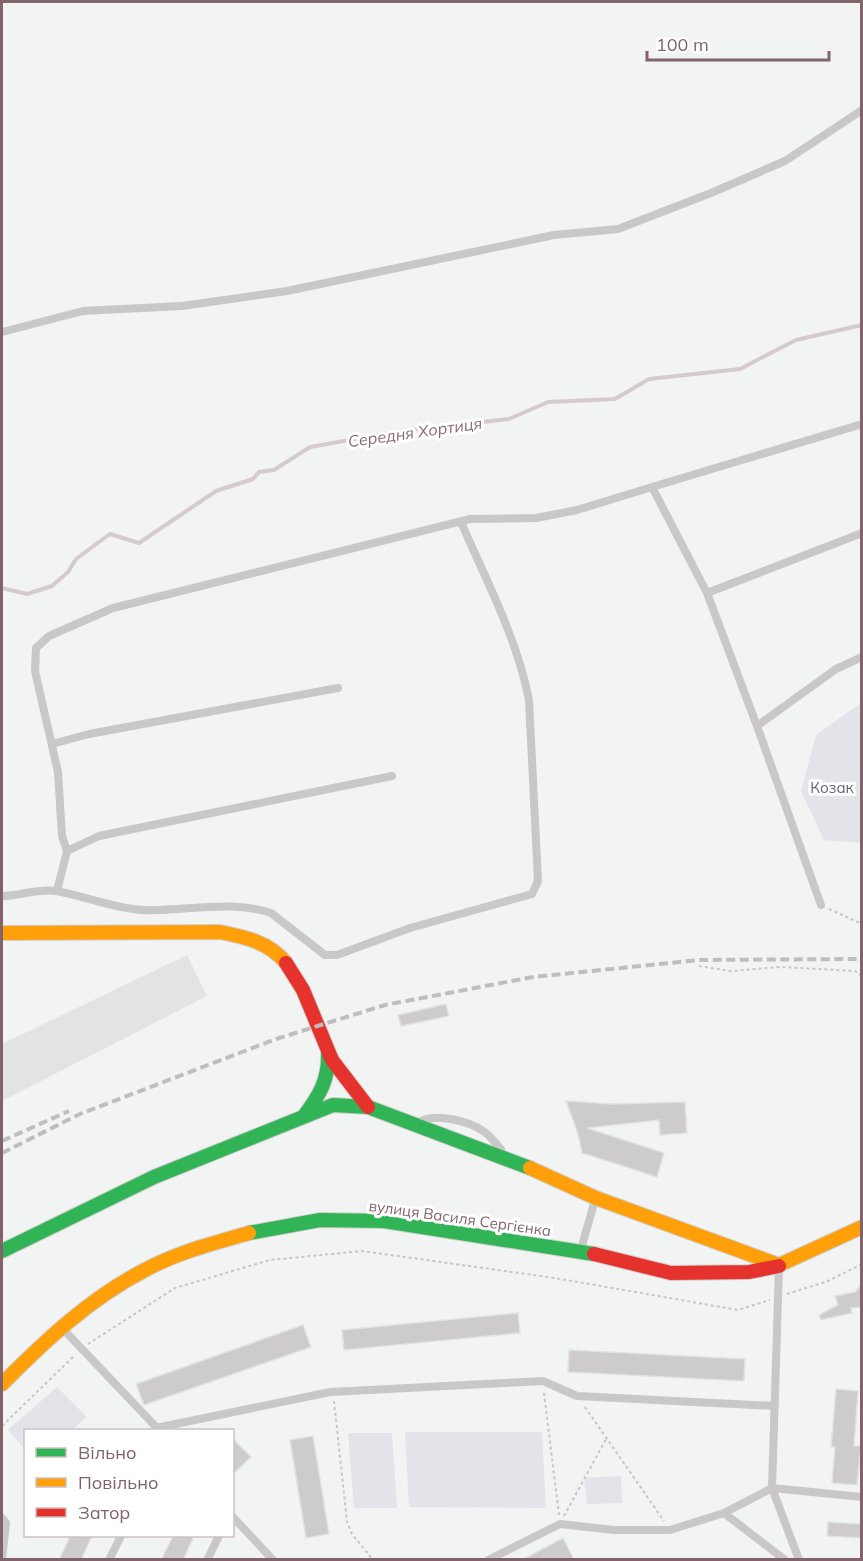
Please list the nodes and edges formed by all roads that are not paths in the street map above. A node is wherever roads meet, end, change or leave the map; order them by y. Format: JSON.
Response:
{"nodes":[{"id":1,"x":861,"y":110,"type":"edge"},
{"id":2,"x":2,"y":332,"type":"edge"},
{"id":3,"x":861,"y":424,"type":"edge"},
{"id":4,"x":652,"y":487,"type":"junction"},
{"id":5,"x":461,"y":522,"type":"junction"},
{"id":6,"x":861,"y":533,"type":"edge"},
{"id":7,"x":707,"y":592,"type":"junction"},
{"id":8,"x":861,"y":657,"type":"edge"},
{"id":9,"x":338,"y":687,"type":"dead end"},
{"id":10,"x":757,"y":726,"type":"junction"},
{"id":11,"x":52,"y":744,"type":"junction"},
{"id":12,"x":392,"y":776,"type":"dead end"},
{"id":13,"x":67,"y":851,"type":"junction"},
{"id":14,"x":57,"y":891,"type":"junction"},
{"id":15,"x":2,"y":896,"type":"edge"},
{"id":16,"x":821,"y":905,"type":"road end"},
{"id":17,"x":2,"y":933,"type":"edge"},
{"id":18,"x":328,"y":1054,"type":"junction"},
{"id":19,"x":369,"y":1107,"type":"junction"},
{"id":20,"x":304,"y":1116,"type":"junction"},
{"id":21,"x":596,"y":1198,"type":"junction"},
{"id":22,"x":861,"y":1227,"type":"edge"},
{"id":23,"x":2,"y":1251,"type":"edge"},
{"id":24,"x":580,"y":1251,"type":"junction"},
{"id":25,"x":779,"y":1265,"type":"junction"},
{"id":26,"x":60,"y":1327,"type":"junction"},
{"id":27,"x":2,"y":1384,"type":"edge"},
{"id":28,"x":776,"y":1406,"type":"junction"},
{"id":29,"x":158,"y":1429,"type":"edge"},
{"id":30,"x":772,"y":1488,"type":"junction"},
{"id":31,"x":861,"y":1497,"type":"edge"},
{"id":32,"x":724,"y":1513,"type":"junction"},
{"id":33,"x":2,"y":1518,"type":"edge"},
{"id":34,"x":234,"y":1518,"type":"edge"},
{"id":35,"x":120,"y":1537,"type":"edge"},
{"id":36,"x":218,"y":1537,"type":"edge"},
{"id":37,"x":2,"y":1559,"type":"edge"},
{"id":38,"x":109,"y":1560,"type":"edge"},
{"id":39,"x":207,"y":1560,"type":"edge"},
{"id":40,"x":273,"y":1560,"type":"edge"},
{"id":41,"x":488,"y":1560,"type":"edge"},
{"id":42,"x":785,"y":1560,"type":"edge"},
{"id":43,"x":800,"y":1560,"type":"edge"}],
"edges":[{"from":1,"to":2,"type":"lane"},
{"from":3,"to":4,"type":"lane"},
{"from":4,"to":5,"type":"lane"},
{"from":4,"to":7,"type":"lane"},
{"from":5,"to":11,"type":"lane"},
{"from":5,"to":14,"type":"lane"},
{"from":6,"to":7,"type":"lane"},
{"from":7,"to":10,"type":"lane"},
{"from":8,"to":10,"type":"lane"},
{"from":9,"to":11,"type":"lane"},
{"from":10,"to":16,"type":"lane"},
{"from":11,"to":13,"type":"lane"},
{"from":12,"to":13,"type":"lane"},
{"from":13,"to":14,"type":"lane"},
{"from":14,"to":15,"type":"lane"},
{"from":17,"to":18,"type":"street"},
{"from":18,"to":19,"type":"street"},
{"from":18,"to":20,"type":"street"},
{"from":19,"to":20,"type":"street"},
{"from":19,"to":21,"type":"street"},
{"from":20,"to":23,"type":"street"},
{"from":21,"to":24,"type":"lane"},
{"from":21,"to":25,"type":"street"},
{"from":22,"to":25,"type":"street","name":"вулиця Василя Сергієнка"},
{"from":24,"to":25,"type":"street","name":"вулиця Василя Сергієнка"},
{"from":24,"to":26,"type":"street","name":"вулиця Василя Сергієнка"},
{"from":25,"to":28,"type":"lane"},
{"from":26,"to":27,"type":"street","name":"вулиця Василя Сергієнка"},
{"from":26,"to":29,"type":"lane"},
{"from":28,"to":29,"type":"lane"},
{"from":28,"to":30,"type":"lane"},
{"from":30,"to":31,"type":"lane"},
{"from":30,"to":32,"type":"lane"},
{"from":30,"to":43,"type":"lane"},
{"from":32,"to":41,"type":"lane"},
{"from":32,"to":42,"type":"lane"},
{"from":33,"to":37,"type":"lane"},
{"from":34,"to":40,"type":"lane"},
{"from":35,"to":38,"type":"lane"},
{"from":36,"to":39,"type":"lane"}]}
